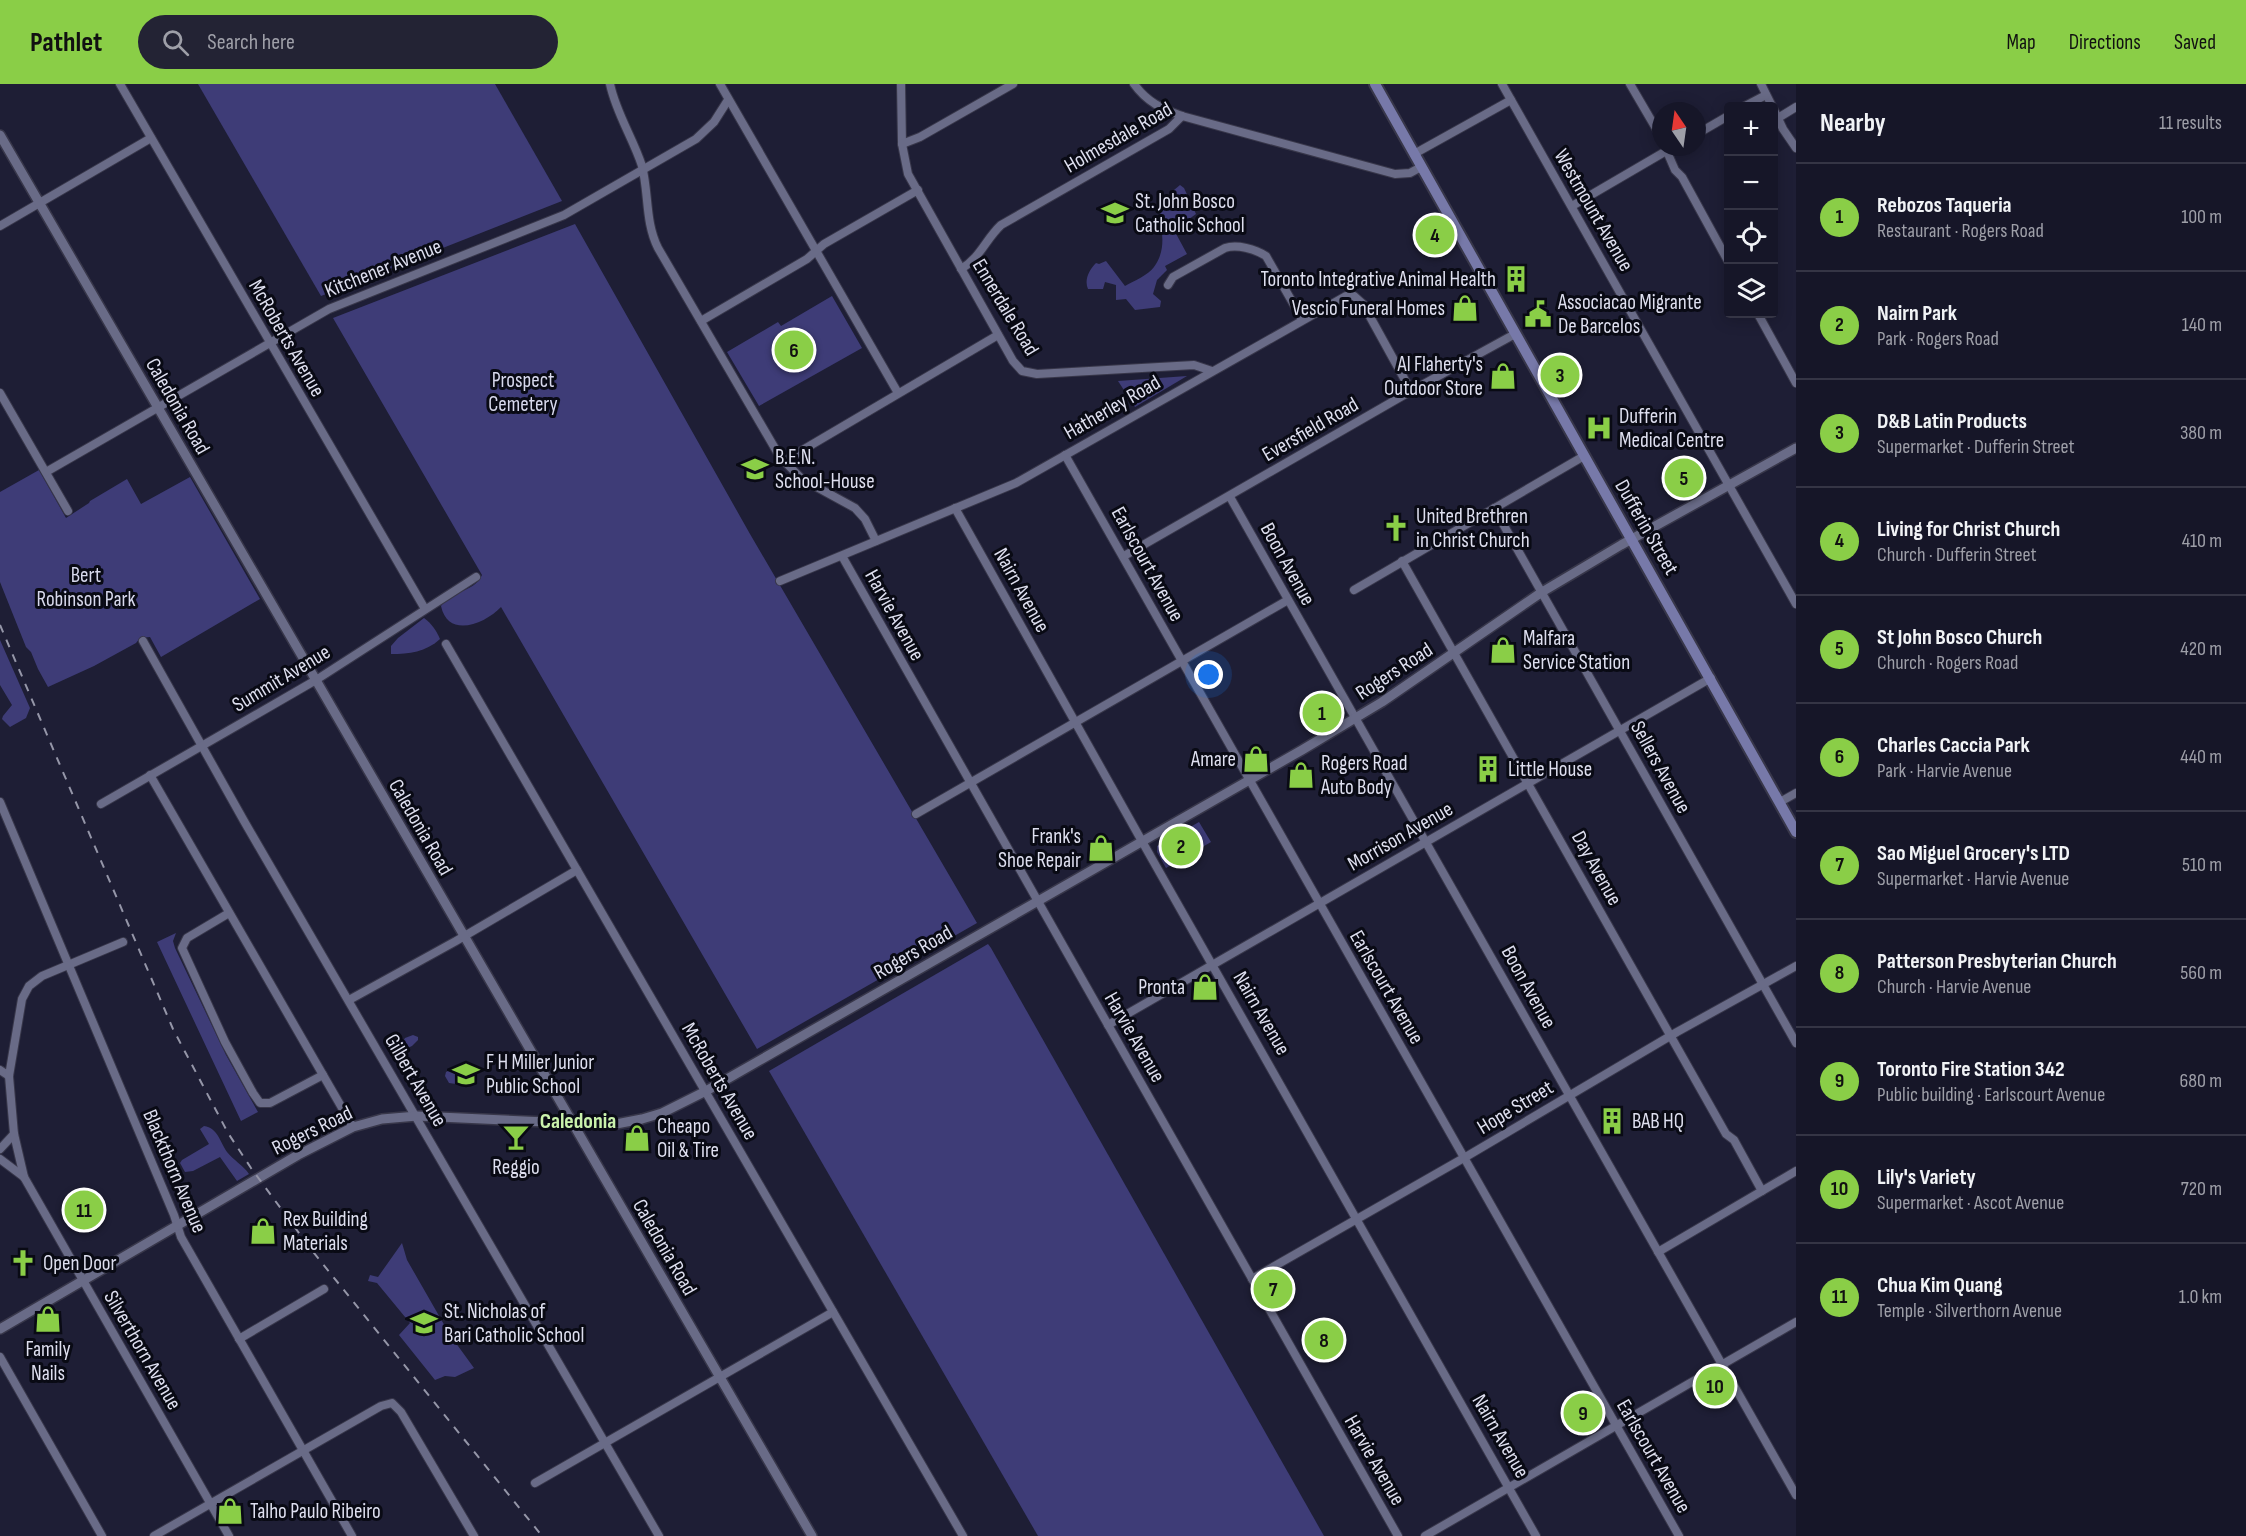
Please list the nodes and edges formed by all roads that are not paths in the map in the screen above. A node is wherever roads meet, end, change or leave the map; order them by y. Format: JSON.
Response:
{"nodes":[{"id":1,"x":120,"y":84,"type":"edge"},
{"id":2,"x":610,"y":84,"type":"edge"},
{"id":3,"x":720,"y":84,"type":"edge"},
{"id":4,"x":901,"y":84,"type":"edge"},
{"id":5,"x":1013,"y":84,"type":"edge"},
{"id":6,"x":1134,"y":84,"type":"edge"},
{"id":7,"x":1375,"y":84,"type":"edge"},
{"id":8,"x":1502,"y":84,"type":"edge"},
{"id":9,"x":1629,"y":84,"type":"edge"},
{"id":10,"x":1761,"y":84,"type":"edge"},
{"id":11,"x":1766,"y":95,"type":"junction"},
{"id":12,"x":728,"y":100,"type":"junction"},
{"id":13,"x":1511,"y":100,"type":"junction"},
{"id":14,"x":1753,"y":102,"type":"edge"},
{"id":15,"x":1770,"y":102,"type":"edge"},
{"id":16,"x":1796,"y":107,"type":"edge"},
{"id":17,"x":1182,"y":116,"type":"junction"},
{"id":18,"x":1724,"y":118,"type":"edge"},
{"id":19,"x":1778,"y":118,"type":"joint"},
{"id":20,"x":1652,"y":122,"type":"edge"},
{"id":21,"x":1706,"y":129,"type":"edge"},
{"id":22,"x":0,"y":135,"type":"edge"},
{"id":23,"x":151,"y":138,"type":"junction"},
{"id":24,"x":902,"y":144,"type":"junction"},
{"id":25,"x":1796,"y":148,"type":"edge"},
{"id":26,"x":1414,"y":154,"type":"junction"},
{"id":27,"x":1655,"y":156,"type":"edge"},
{"id":28,"x":1671,"y":156,"type":"edge"},
{"id":29,"x":1422,"y":167,"type":"junction"},
{"id":30,"x":643,"y":170,"type":"junction"},
{"id":31,"x":918,"y":190,"type":"junction"},
{"id":32,"x":39,"y":204,"type":"junction"},
{"id":33,"x":1572,"y":206,"type":"junction"},
{"id":34,"x":0,"y":226,"type":"edge"},
{"id":35,"x":817,"y":252,"type":"junction"},
{"id":36,"x":1724,"y":254,"type":"edge"},
{"id":37,"x":961,"y":269,"type":"junction"},
{"id":38,"x":1168,"y":285,"type":"dead end"},
{"id":39,"x":1760,"y":318,"type":"edge"},
{"id":40,"x":1302,"y":319,"type":"junction"},
{"id":41,"x":701,"y":321,"type":"junction"},
{"id":42,"x":998,"y":334,"type":"junction"},
{"id":43,"x":1515,"y":334,"type":"junction"},
{"id":44,"x":268,"y":342,"type":"junction"},
{"id":45,"x":1212,"y":371,"type":"junction"},
{"id":46,"x":1796,"y":383,"type":"edge"},
{"id":47,"x":1411,"y":391,"type":"junction"},
{"id":48,"x":0,"y":393,"type":"edge"},
{"id":49,"x":898,"y":393,"type":"junction"},
{"id":50,"x":157,"y":406,"type":"junction"},
{"id":51,"x":1796,"y":448,"type":"edge"},
{"id":52,"x":1065,"y":455,"type":"junction"},
{"id":53,"x":1584,"y":456,"type":"junction"},
{"id":54,"x":784,"y":461,"type":"junction"},
{"id":55,"x":46,"y":472,"type":"junction"},
{"id":56,"x":1729,"y":485,"type":"junction"},
{"id":57,"x":1230,"y":496,"type":"junction"},
{"id":58,"x":956,"y":508,"type":"junction"},
{"id":59,"x":1494,"y":508,"type":"junction"},
{"id":60,"x":68,"y":511,"type":"dead end"},
{"id":61,"x":1631,"y":540,"type":"junction"},
{"id":62,"x":876,"y":541,"type":"junction"},
{"id":63,"x":842,"y":556,"type":"junction"},
{"id":64,"x":1124,"y":556,"type":"junction"},
{"id":65,"x":1402,"y":561,"type":"junction"},
{"id":66,"x":476,"y":578,"type":"dead end"},
{"id":67,"x":780,"y":581,"type":"dead end"},
{"id":68,"x":1354,"y":590,"type":"dead end"},
{"id":69,"x":1542,"y":592,"type":"junction"},
{"id":70,"x":1288,"y":600,"type":"junction"},
{"id":71,"x":1796,"y":604,"type":"edge"},
{"id":72,"x":424,"y":609,"type":"junction"},
{"id":73,"x":143,"y":641,"type":"dead end"},
{"id":74,"x":446,"y":644,"type":"dead end"},
{"id":75,"x":1455,"y":653,"type":"junction"},
{"id":76,"x":1182,"y":661,"type":"junction"},
{"id":77,"x":1711,"y":678,"type":"junction"},
{"id":78,"x":316,"y":680,"type":"junction"},
{"id":79,"x":1356,"y":718,"type":"junction"},
{"id":80,"x":1076,"y":722,"type":"junction"},
{"id":81,"x":1620,"y":730,"type":"junction"},
{"id":82,"x":202,"y":745,"type":"junction"},
{"id":83,"x":150,"y":775,"type":"junction"},
{"id":84,"x":1250,"y":780,"type":"junction"},
{"id":85,"x":970,"y":783,"type":"junction"},
{"id":86,"x":1528,"y":783,"type":"junction"},
{"id":87,"x":1796,"y":793,"type":"edge"},
{"id":88,"x":0,"y":802,"type":"edge"},
{"id":89,"x":1780,"y":802,"type":"junction"},
{"id":90,"x":101,"y":804,"type":"dead end"},
{"id":91,"x":2,"y":813,"type":"edge"},
{"id":92,"x":915,"y":814,"type":"dead end"},
{"id":93,"x":1796,"y":832,"type":"edge"},
{"id":94,"x":1425,"y":842,"type":"junction"},
{"id":95,"x":1143,"y":843,"type":"junction"},
{"id":96,"x":577,"y":870,"type":"junction"},
{"id":97,"x":1037,"y":902,"type":"junction"},
{"id":98,"x":1319,"y":903,"type":"junction"},
{"id":99,"x":229,"y":913,"type":"junction"},
{"id":100,"x":464,"y":937,"type":"junction"},
{"id":101,"x":123,"y":942,"type":"dead end"},
{"id":102,"x":69,"y":964,"type":"junction"},
{"id":103,"x":1213,"y":964,"type":"junction"},
{"id":104,"x":1796,"y":966,"type":"edge"},
{"id":105,"x":1762,"y":984,"type":"junction"},
{"id":106,"x":349,"y":1000,"type":"junction"},
{"id":107,"x":1108,"y":1025,"type":"junction"},
{"id":108,"x":1672,"y":1036,"type":"junction"},
{"id":109,"x":1796,"y":1043,"type":"edge"},
{"id":110,"x":0,"y":1070,"type":"edge"},
{"id":111,"x":323,"y":1075,"type":"junction"},
{"id":112,"x":9,"y":1076,"type":"junction"},
{"id":113,"x":706,"y":1091,"type":"junction"},
{"id":114,"x":1569,"y":1095,"type":"junction"},
{"id":115,"x":417,"y":1116,"type":"junction"},
{"id":116,"x":572,"y":1124,"type":"junction"},
{"id":117,"x":353,"y":1127,"type":"junction"},
{"id":118,"x":14,"y":1134,"type":"junction"},
{"id":119,"x":0,"y":1149,"type":"edge"},
{"id":120,"x":1463,"y":1158,"type":"junction"},
{"id":121,"x":0,"y":1159,"type":"edge"},
{"id":122,"x":1796,"y":1171,"type":"edge"},
{"id":123,"x":24,"y":1177,"type":"junction"},
{"id":124,"x":1762,"y":1191,"type":"junction"},
{"id":125,"x":1358,"y":1218,"type":"junction"},
{"id":126,"x":177,"y":1225,"type":"junction"},
{"id":127,"x":1658,"y":1252,"type":"junction"},
{"id":128,"x":1252,"y":1279,"type":"junction"},
{"id":129,"x":83,"y":1281,"type":"junction"},
{"id":130,"x":324,"y":1289,"type":"dead end"},
{"id":131,"x":833,"y":1312,"type":"junction"},
{"id":132,"x":1796,"y":1322,"type":"edge"},
{"id":133,"x":0,"y":1329,"type":"edge"},
{"id":134,"x":239,"y":1339,"type":"junction"},
{"id":135,"x":0,"y":1357,"type":"edge"},
{"id":136,"x":1722,"y":1365,"type":"junction"},
{"id":137,"x":720,"y":1377,"type":"junction"},
{"id":138,"x":1616,"y":1426,"type":"junction"},
{"id":139,"x":606,"y":1443,"type":"junction"},
{"id":140,"x":303,"y":1451,"type":"junction"},
{"id":141,"x":535,"y":1483,"type":"dead end"},
{"id":142,"x":1510,"y":1487,"type":"junction"},
{"id":143,"x":1796,"y":1495,"type":"edge"},
{"id":144,"x":210,"y":1503,"type":"junction"},
{"id":145,"x":102,"y":1536,"type":"edge"},
{"id":146,"x":154,"y":1536,"type":"edge"},
{"id":147,"x":229,"y":1536,"type":"edge"},
{"id":148,"x":352,"y":1536,"type":"edge"},
{"id":149,"x":474,"y":1536,"type":"edge"},
{"id":150,"x":659,"y":1536,"type":"edge"},
{"id":151,"x":812,"y":1536,"type":"edge"},
{"id":152,"x":963,"y":1536,"type":"edge"},
{"id":153,"x":1398,"y":1536,"type":"edge"},
{"id":154,"x":1425,"y":1536,"type":"edge"},
{"id":155,"x":1536,"y":1536,"type":"edge"},
{"id":156,"x":1679,"y":1536,"type":"edge"}],
"edges":[{"from":1,"to":23,"type":"street","name":"McRoberts Avenue"},
{"from":2,"to":30,"type":"street","name":"Harvie Avenue"},
{"from":3,"to":12,"type":"street"},
{"from":4,"to":24,"type":"street","name":"Ennerdale Road"},
{"from":5,"to":24,"type":"street"},
{"from":6,"to":17,"type":"street"},
{"from":7,"to":26,"type":"main road","name":"Dufferin Street"},
{"from":8,"to":13,"type":"street","name":"Westmount Avenue"},
{"from":9,"to":20,"type":"street"},
{"from":10,"to":11,"type":"street"},
{"from":11,"to":14,"type":"street"},
{"from":11,"to":15,"type":"street"},
{"from":12,"to":30,"type":"street","name":"Kitchener Avenue"},
{"from":12,"to":35,"type":"street"},
{"from":13,"to":26,"type":"street"},
{"from":13,"to":33,"type":"street","name":"Westmount Avenue"},
{"from":16,"to":19,"type":"street"},
{"from":17,"to":29,"type":"street","name":"Holmesdale Road"},
{"from":17,"to":37,"type":"street","name":"Holmesdale Road"},
{"from":18,"to":21,"type":"street"},
{"from":19,"to":25,"type":"street"},
{"from":22,"to":32,"type":"street","name":"Caledonia Road"},
{"from":23,"to":32,"type":"street"},
{"from":23,"to":44,"type":"street","name":"McRoberts Avenue"},
{"from":24,"to":31,"type":"street","name":"Ennerdale Road"},
{"from":26,"to":29,"type":"main road","name":"Dufferin Street"},
{"from":27,"to":33,"type":"street"},
{"from":28,"to":36,"type":"street"},
{"from":29,"to":43,"type":"main road","name":"Dufferin Street"},
{"from":30,"to":41,"type":"street","name":"Harvie Avenue"},
{"from":30,"to":44,"type":"street","name":"Kitchener Avenue"},
{"from":31,"to":35,"type":"street"},
{"from":31,"to":37,"type":"street","name":"Ennerdale Road"},
{"from":32,"to":34,"type":"street"},
{"from":32,"to":50,"type":"street","name":"Caledonia Road"},
{"from":33,"to":56,"type":"street","name":"Westmount Avenue"},
{"from":35,"to":41,"type":"street"},
{"from":35,"to":49,"type":"street"},
{"from":37,"to":42,"type":"street","name":"Ennerdale Road"},
{"from":38,"to":40,"type":"street"},
{"from":39,"to":46,"type":"street"},
{"from":40,"to":45,"type":"street","name":"Hatherley Road"},
{"from":40,"to":47,"type":"street","name":"Hatherley Road"},
{"from":41,"to":54,"type":"street","name":"Harvie Avenue"},
{"from":42,"to":45,"type":"street","name":"Ennerdale Road"},
{"from":42,"to":49,"type":"street"},
{"from":43,"to":47,"type":"street","name":"Eversfield Road"},
{"from":43,"to":53,"type":"main road","name":"Dufferin Street"},
{"from":44,"to":50,"type":"street","name":"Kitchener Avenue"},
{"from":44,"to":72,"type":"street","name":"McRoberts Avenue"},
{"from":45,"to":52,"type":"street","name":"Hatherley Road"},
{"from":47,"to":57,"type":"street","name":"Eversfield Road"},
{"from":48,"to":55,"type":"street"},
{"from":49,"to":54,"type":"street"},
{"from":50,"to":55,"type":"street","name":"Kitchener Avenue"},
{"from":50,"to":78,"type":"street","name":"Caledonia Road"},
{"from":51,"to":56,"type":"street","name":"Rogers Road"},
{"from":52,"to":58,"type":"street","name":"Hatherley Road"},
{"from":52,"to":64,"type":"street","name":"Earlscourt Avenue"},
{"from":53,"to":59,"type":"street"},
{"from":53,"to":61,"type":"main road","name":"Dufferin Street"},
{"from":54,"to":62,"type":"street","name":"Harvie Avenue"},
{"from":55,"to":60,"type":"street"},
{"from":56,"to":61,"type":"street","name":"Rogers Road"},
{"from":56,"to":71,"type":"street","name":"Westmount Avenue"},
{"from":57,"to":64,"type":"street","name":"Eversfield Road"},
{"from":57,"to":70,"type":"street","name":"Boon Avenue"},
{"from":58,"to":62,"type":"street","name":"Hatherley Road"},
{"from":58,"to":80,"type":"street","name":"Nairn Avenue"},
{"from":59,"to":65,"type":"street"},
{"from":59,"to":69,"type":"street","name":"Sellers Avenue"},
{"from":61,"to":69,"type":"street","name":"Rogers Road"},
{"from":61,"to":77,"type":"main road","name":"Dufferin Street"},
{"from":62,"to":63,"type":"street","name":"Hatherley Road"},
{"from":63,"to":67,"type":"street","name":"Hatherley Road"},
{"from":63,"to":85,"type":"street","name":"Harvie Avenue"},
{"from":64,"to":76,"type":"street","name":"Earlscourt Avenue"},
{"from":65,"to":68,"type":"street"},
{"from":65,"to":75,"type":"street","name":"Day Avenue"},
{"from":66,"to":72,"type":"street","name":"Summit Avenue"},
{"from":69,"to":75,"type":"street","name":"Rogers Road"},
{"from":69,"to":81,"type":"street","name":"Sellers Avenue"},
{"from":70,"to":76,"type":"street"},
{"from":70,"to":79,"type":"street","name":"Boon Avenue"},
{"from":72,"to":78,"type":"street","name":"Summit Avenue"},
{"from":73,"to":82,"type":"street","name":"Gilbert Avenue"},
{"from":74,"to":96,"type":"street","name":"McRoberts Avenue"},
{"from":75,"to":79,"type":"street","name":"Rogers Road"},
{"from":75,"to":86,"type":"street","name":"Day Avenue"},
{"from":76,"to":80,"type":"street"},
{"from":76,"to":84,"type":"street","name":"Earlscourt Avenue"},
{"from":77,"to":81,"type":"street","name":"Morrison Avenue"},
{"from":77,"to":89,"type":"main road","name":"Dufferin Street"},
{"from":78,"to":82,"type":"street","name":"Summit Avenue"},
{"from":78,"to":100,"type":"street","name":"Caledonia Road"},
{"from":79,"to":84,"type":"street","name":"Rogers Road"},
{"from":79,"to":94,"type":"street","name":"Boon Avenue"},
{"from":80,"to":85,"type":"street"},
{"from":80,"to":95,"type":"street","name":"Nairn Avenue"},
{"from":81,"to":86,"type":"street","name":"Morrison Avenue"},
{"from":81,"to":105,"type":"street","name":"Sellers Avenue"},
{"from":82,"to":83,"type":"street","name":"Summit Avenue"},
{"from":82,"to":106,"type":"street","name":"Gilbert Avenue"},
{"from":83,"to":90,"type":"street","name":"Summit Avenue"},
{"from":83,"to":99,"type":"street"},
{"from":84,"to":95,"type":"street","name":"Rogers Road"},
{"from":84,"to":98,"type":"street","name":"Earlscourt Avenue"},
{"from":85,"to":92,"type":"street"},
{"from":85,"to":97,"type":"street","name":"Harvie Avenue"},
{"from":86,"to":94,"type":"street","name":"Morrison Avenue"},
{"from":86,"to":108,"type":"street","name":"Day Avenue"},
{"from":87,"to":89,"type":"street"},
{"from":88,"to":91,"type":"street","name":"Blackthorn Avenue"},
{"from":89,"to":93,"type":"main road","name":"Dufferin Street"},
{"from":91,"to":102,"type":"street","name":"Blackthorn Avenue"},
{"from":94,"to":98,"type":"street","name":"Morrison Avenue"},
{"from":94,"to":114,"type":"street","name":"Boon Avenue"},
{"from":95,"to":97,"type":"street","name":"Rogers Road"},
{"from":95,"to":103,"type":"street","name":"Nairn Avenue"},
{"from":96,"to":100,"type":"street"},
{"from":96,"to":113,"type":"street","name":"McRoberts Avenue"},
{"from":97,"to":107,"type":"street","name":"Harvie Avenue"},
{"from":97,"to":113,"type":"street","name":"Rogers Road"},
{"from":98,"to":103,"type":"street","name":"Morrison Avenue"},
{"from":98,"to":120,"type":"street","name":"Earlscourt Avenue"},
{"from":99,"to":111,"type":"street"},
{"from":99,"to":111,"type":"street"},
{"from":100,"to":106,"type":"street"},
{"from":100,"to":116,"type":"street","name":"Caledonia Road"},
{"from":101,"to":102,"type":"street"},
{"from":102,"to":112,"type":"street"},
{"from":102,"to":126,"type":"street","name":"Blackthorn Avenue"},
{"from":103,"to":107,"type":"street","name":"Morrison Avenue"},
{"from":103,"to":125,"type":"street","name":"Nairn Avenue"},
{"from":104,"to":105,"type":"street","name":"Hope Street"},
{"from":105,"to":108,"type":"street","name":"Hope Street"},
{"from":105,"to":109,"type":"street","name":"Sellers Avenue"},
{"from":106,"to":115,"type":"street","name":"Gilbert Avenue"},
{"from":107,"to":128,"type":"street","name":"Harvie Avenue"},
{"from":108,"to":114,"type":"street","name":"Hope Street"},
{"from":108,"to":124,"type":"street","name":"Day Avenue"},
{"from":110,"to":112,"type":"street"},
{"from":111,"to":117,"type":"street"},
{"from":112,"to":118,"type":"street"},
{"from":113,"to":116,"type":"street","name":"Rogers Road"},
{"from":113,"to":131,"type":"street","name":"McRoberts Avenue"},
{"from":114,"to":120,"type":"street","name":"Hope Street"},
{"from":114,"to":127,"type":"street","name":"Boon Avenue"},
{"from":115,"to":116,"type":"street","name":"Rogers Road"},
{"from":115,"to":117,"type":"street","name":"Rogers Road"},
{"from":115,"to":139,"type":"street","name":"Gilbert Avenue"},
{"from":116,"to":137,"type":"street","name":"Caledonia Road"},
{"from":117,"to":126,"type":"street","name":"Rogers Road"},
{"from":118,"to":119,"type":"street"},
{"from":118,"to":123,"type":"street"},
{"from":120,"to":125,"type":"street","name":"Hope Street"},
{"from":120,"to":138,"type":"street","name":"Earlscourt Avenue"},
{"from":121,"to":123,"type":"street","name":"Silverthorn Avenue"},
{"from":122,"to":124,"type":"street"},
{"from":123,"to":129,"type":"street","name":"Silverthorn Avenue"},
{"from":124,"to":127,"type":"street"},
{"from":125,"to":128,"type":"street","name":"Hope Street"},
{"from":125,"to":142,"type":"street","name":"Nairn Avenue"},
{"from":126,"to":129,"type":"street","name":"Rogers Road"},
{"from":126,"to":134,"type":"street","name":"Blackthorn Avenue"},
{"from":127,"to":136,"type":"street","name":"Boon Avenue"},
{"from":128,"to":153,"type":"street","name":"Harvie Avenue"},
{"from":129,"to":133,"type":"street","name":"Rogers Road"},
{"from":129,"to":144,"type":"street","name":"Silverthorn Avenue"},
{"from":130,"to":134,"type":"street"},
{"from":131,"to":137,"type":"street"},
{"from":131,"to":152,"type":"street","name":"McRoberts Avenue"},
{"from":132,"to":136,"type":"street"},
{"from":134,"to":140,"type":"street","name":"Blackthorn Avenue"},
{"from":135,"to":145,"type":"street"},
{"from":136,"to":138,"type":"street"},
{"from":136,"to":143,"type":"street","name":"Boon Avenue"},
{"from":137,"to":139,"type":"street"},
{"from":137,"to":151,"type":"street","name":"Caledonia Road"},
{"from":138,"to":142,"type":"street"},
{"from":138,"to":156,"type":"street","name":"Earlscourt Avenue"},
{"from":139,"to":141,"type":"street"},
{"from":139,"to":150,"type":"street","name":"Gilbert Avenue"},
{"from":140,"to":144,"type":"street"},
{"from":140,"to":148,"type":"street","name":"Blackthorn Avenue"},
{"from":140,"to":149,"type":"street"},
{"from":142,"to":154,"type":"street"},
{"from":142,"to":155,"type":"street","name":"Nairn Avenue"},
{"from":144,"to":146,"type":"street"},
{"from":144,"to":147,"type":"street","name":"Silverthorn Avenue"}]}
